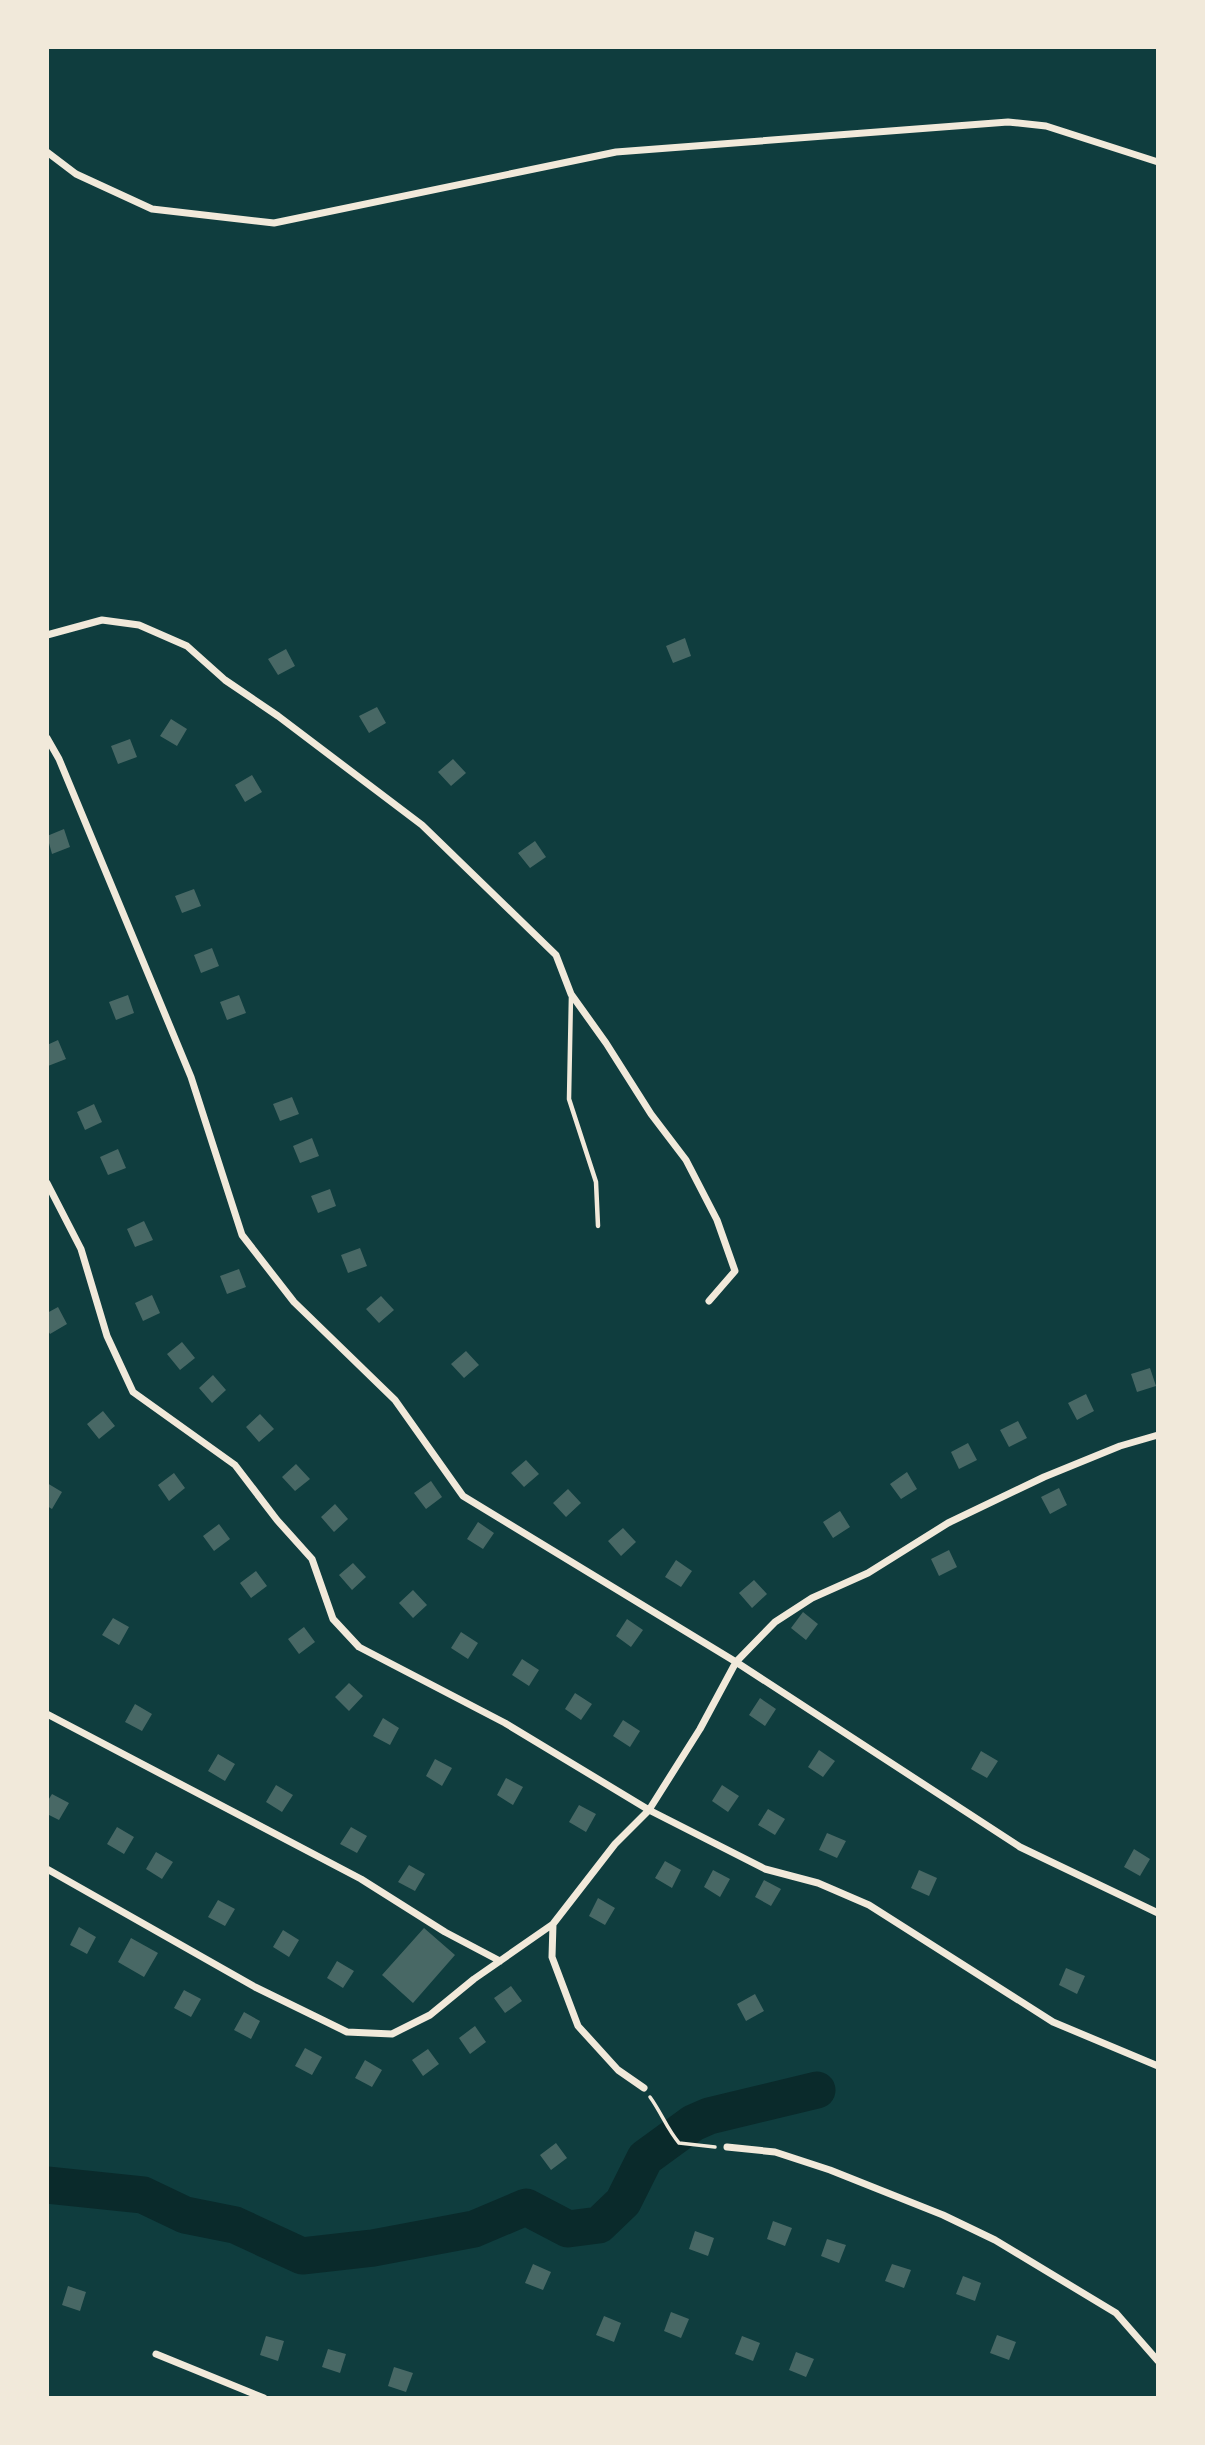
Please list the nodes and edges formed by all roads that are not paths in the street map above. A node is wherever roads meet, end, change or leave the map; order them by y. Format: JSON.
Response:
{"nodes":[{"id":1,"x":47,"y":152,"type":"edge"},
{"id":2,"x":1158,"y":162,"type":"edge"},
{"id":3,"x":47,"y":635,"type":"edge"},
{"id":4,"x":47,"y":738,"type":"edge"},
{"id":5,"x":571,"y":994,"type":"junction"},
{"id":6,"x":47,"y":1183,"type":"edge"},
{"id":7,"x":598,"y":1226,"type":"dead end"},
{"id":8,"x":709,"y":1301,"type":"dead end"},
{"id":9,"x":1158,"y":1435,"type":"edge"},
{"id":10,"x":736,"y":1662,"type":"junction"},
{"id":11,"x":47,"y":1714,"type":"edge"},
{"id":12,"x":649,"y":1810,"type":"junction"},
{"id":13,"x":47,"y":1869,"type":"edge"},
{"id":14,"x":1158,"y":1913,"type":"edge"},
{"id":15,"x":553,"y":1924,"type":"junction"},
{"id":16,"x":500,"y":1961,"type":"junction"},
{"id":17,"x":1158,"y":2066,"type":"edge"},
{"id":18,"x":644,"y":2088,"type":"road end"},
{"id":19,"x":727,"y":2147,"type":"road end"},
{"id":20,"x":156,"y":2354,"type":"dead end"},
{"id":21,"x":1158,"y":2361,"type":"edge"},
{"id":22,"x":264,"y":2398,"type":"edge"}],
"edges":[{"from":1,"to":2,"type":"street"},
{"from":3,"to":5,"type":"street"},
{"from":4,"to":10,"type":"street"},
{"from":5,"to":7,"type":"lane"},
{"from":5,"to":8,"type":"street"},
{"from":6,"to":12,"type":"street"},
{"from":9,"to":10,"type":"street"},
{"from":10,"to":12,"type":"street"},
{"from":10,"to":14,"type":"street"},
{"from":11,"to":16,"type":"street"},
{"from":12,"to":15,"type":"street"},
{"from":12,"to":17,"type":"street"},
{"from":13,"to":16,"type":"street"},
{"from":15,"to":16,"type":"street"},
{"from":15,"to":18,"type":"street"},
{"from":19,"to":21,"type":"street"},
{"from":20,"to":22,"type":"street"}]}
